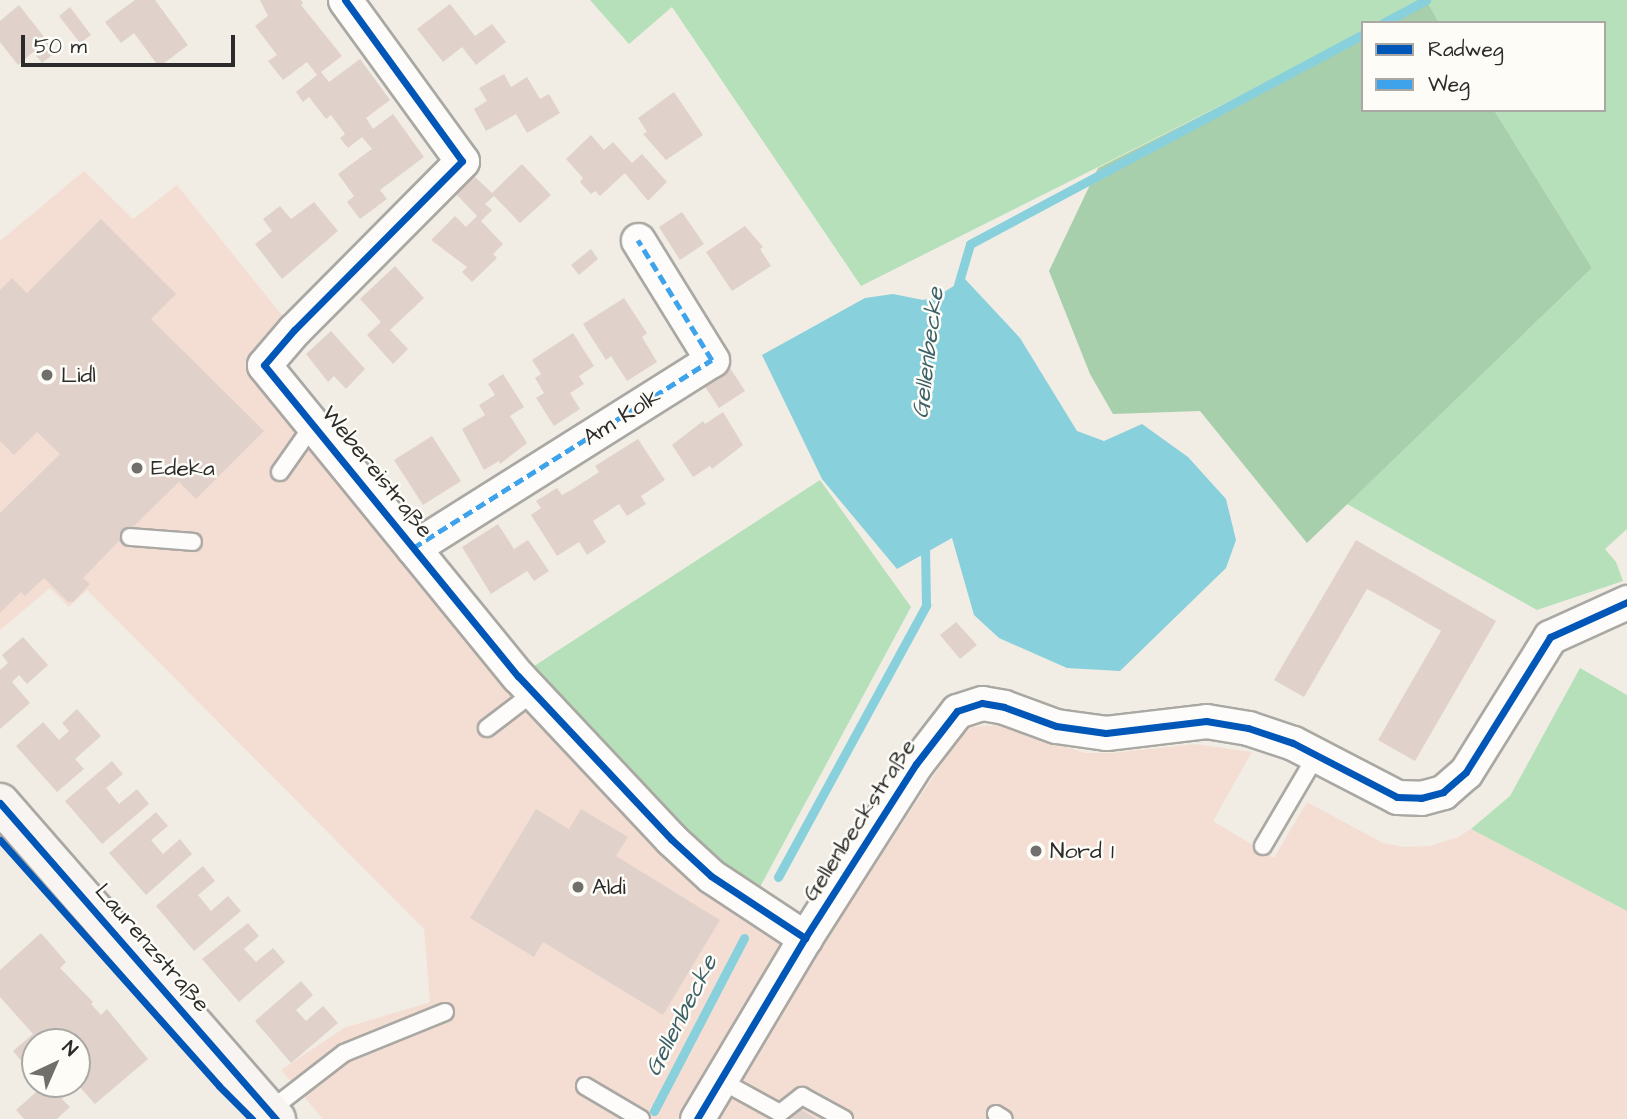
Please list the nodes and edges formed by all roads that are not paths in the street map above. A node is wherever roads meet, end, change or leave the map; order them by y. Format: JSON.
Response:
{"nodes":[{"id":1,"x":345,"y":0,"type":"edge"},
{"id":2,"x":638,"y":240,"type":"dead end"},
{"id":3,"x":313,"y":425,"type":"junction"},
{"id":4,"x":280,"y":472,"type":"dead end"},
{"id":5,"x":130,"y":537,"type":"dead end"},
{"id":6,"x":193,"y":542,"type":"dead end"},
{"id":7,"x":413,"y":548,"type":"junction"},
{"id":8,"x":1627,"y":602,"type":"edge"},
{"id":9,"x":533,"y":693,"type":"junction"},
{"id":10,"x":487,"y":728,"type":"dead end"},
{"id":11,"x":1316,"y":756,"type":"junction"},
{"id":12,"x":0,"y":803,"type":"edge"},
{"id":13,"x":1263,"y":845,"type":"dead end"},
{"id":14,"x":805,"y":938,"type":"junction"},
{"id":15,"x":445,"y":1012,"type":"dead end"},
{"id":16,"x":720,"y":1080,"type":"junction"},
{"id":17,"x":585,"y":1086,"type":"dead end"},
{"id":18,"x":272,"y":1115,"type":"edge"},
{"id":19,"x":641,"y":1119,"type":"edge"},
{"id":20,"x":697,"y":1119,"type":"edge"},
{"id":21,"x":844,"y":1119,"type":"edge"}],
"edges":[{"from":1,"to":3,"type":"street","name":"Webereistraße"},
{"from":2,"to":7,"type":"street","name":"Am Kolk"},
{"from":3,"to":4,"type":"lane"},
{"from":3,"to":7,"type":"street","name":"Webereistraße"},
{"from":5,"to":6,"type":"lane"},
{"from":7,"to":9,"type":"street","name":"Webereistraße"},
{"from":8,"to":11,"type":"street","name":"Gellenbeckstraße"},
{"from":9,"to":10,"type":"lane"},
{"from":9,"to":14,"type":"street","name":"Webereistraße"},
{"from":11,"to":13,"type":"lane"},
{"from":11,"to":14,"type":"street","name":"Gellenbeckstraße"},
{"from":12,"to":18,"type":"street","name":"Laurenzstraße"},
{"from":14,"to":16,"type":"street","name":"Gellenbeckstraße"},
{"from":15,"to":18,"type":"lane"},
{"from":16,"to":20,"type":"street","name":"Gellenbeckstraße"},
{"from":16,"to":21,"type":"lane"},
{"from":17,"to":19,"type":"lane"}]}
